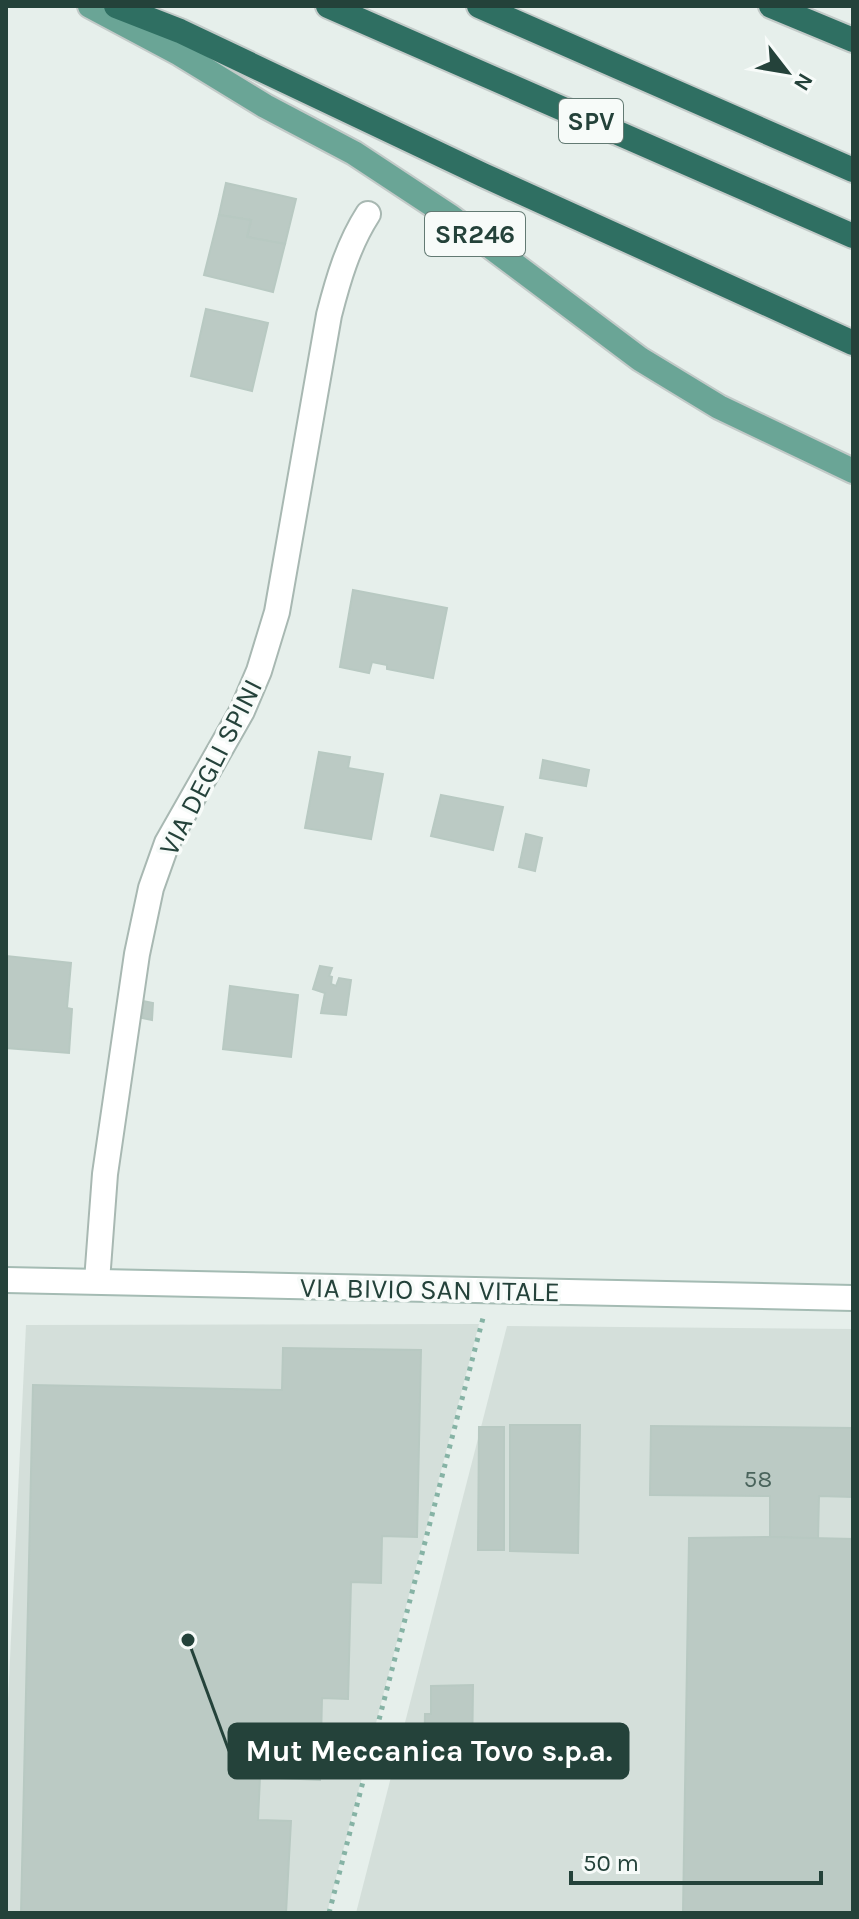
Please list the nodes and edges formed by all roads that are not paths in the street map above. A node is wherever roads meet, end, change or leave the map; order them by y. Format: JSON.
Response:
{"nodes":[{"id":1,"x":90,"y":6,"type":"edge"},
{"id":2,"x":116,"y":6,"type":"edge"},
{"id":3,"x":328,"y":6,"type":"edge"},
{"id":4,"x":479,"y":6,"type":"edge"},
{"id":5,"x":771,"y":6,"type":"edge"},
{"id":6,"x":853,"y":40,"type":"edge"},
{"id":7,"x":853,"y":170,"type":"edge"},
{"id":8,"x":368,"y":214,"type":"dead end"},
{"id":9,"x":853,"y":236,"type":"edge"},
{"id":10,"x":853,"y":343,"type":"edge"},
{"id":11,"x":853,"y":471,"type":"edge"},
{"id":12,"x":6,"y":1280,"type":"edge"},
{"id":13,"x":97,"y":1281,"type":"junction"},
{"id":14,"x":853,"y":1298,"type":"edge"}],
"edges":[{"from":1,"to":11,"type":"main road","number":"SR246"},
{"from":2,"to":10,"type":"highway"},
{"from":3,"to":9,"type":"highway","number":"SPV"},
{"from":4,"to":7,"type":"highway","number":"SPV"},
{"from":5,"to":6,"type":"highway"},
{"from":8,"to":13,"type":"street","name":"VIA DEGLI SPINI"},
{"from":12,"to":13,"type":"street","name":"VIA BIVIO SAN VITALE"},
{"from":13,"to":14,"type":"street","name":"VIA BIVIO SAN VITALE"}]}
